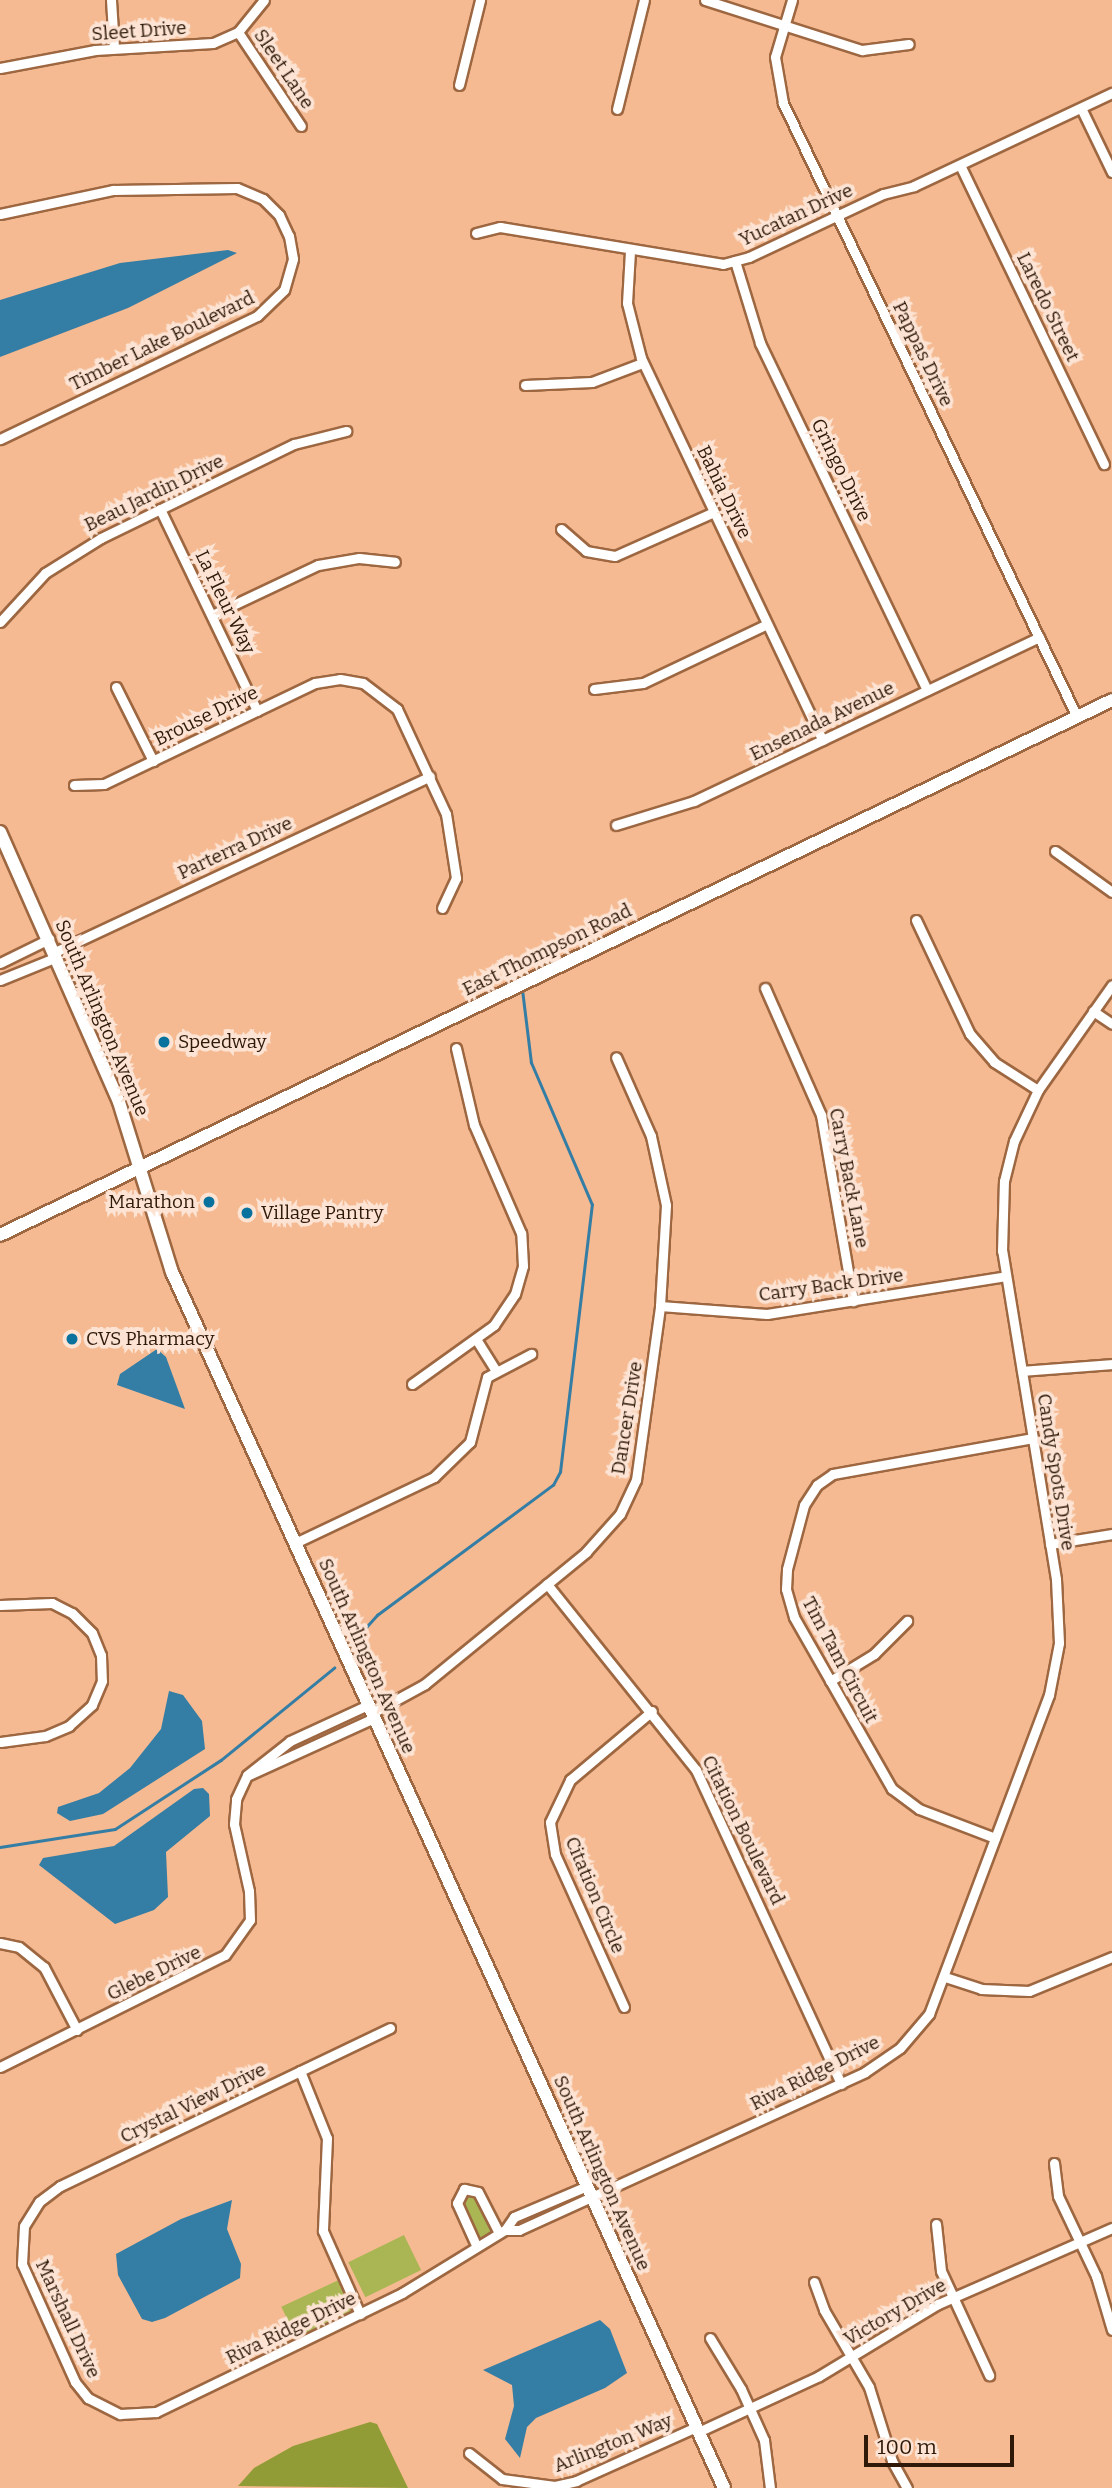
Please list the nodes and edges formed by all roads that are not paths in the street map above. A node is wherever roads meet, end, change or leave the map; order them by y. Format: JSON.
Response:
{"nodes":[{"id":1,"x":111,"y":0,"type":"edge"},
{"id":2,"x":264,"y":0,"type":"edge"},
{"id":3,"x":480,"y":0,"type":"edge"},
{"id":4,"x":644,"y":0,"type":"edge"},
{"id":5,"x":705,"y":0,"type":"edge"},
{"id":6,"x":792,"y":0,"type":"edge"},
{"id":7,"x":783,"y":24,"type":"junction"},
{"id":8,"x":238,"y":32,"type":"junction"},
{"id":9,"x":909,"y":44,"type":"dead end"},
{"id":10,"x":114,"y":48,"type":"junction"},
{"id":11,"x":0,"y":68,"type":"edge"},
{"id":12,"x":459,"y":85,"type":"dead end"},
{"id":13,"x":1112,"y":93,"type":"edge"},
{"id":14,"x":1081,"y":108,"type":"junction"},
{"id":15,"x":617,"y":109,"type":"dead end"},
{"id":16,"x":301,"y":126,"type":"dead end"},
{"id":17,"x":960,"y":165,"type":"junction"},
{"id":18,"x":1112,"y":172,"type":"edge"},
{"id":19,"x":0,"y":214,"type":"edge"},
{"id":20,"x":837,"y":216,"type":"junction"},
{"id":21,"x":476,"y":233,"type":"dead end"},
{"id":22,"x":631,"y":251,"type":"junction"},
{"id":23,"x":735,"y":261,"type":"junction"},
{"id":24,"x":642,"y":363,"type":"junction"},
{"id":25,"x":525,"y":385,"type":"dead end"},
{"id":26,"x":346,"y":431,"type":"dead end"},
{"id":27,"x":0,"y":439,"type":"edge"},
{"id":28,"x":1104,"y":464,"type":"dead end"},
{"id":29,"x":160,"y":509,"type":"junction"},
{"id":30,"x":714,"y":512,"type":"junction"},
{"id":31,"x":561,"y":529,"type":"dead end"},
{"id":32,"x":395,"y":562,"type":"dead end"},
{"id":33,"x":212,"y":615,"type":"junction"},
{"id":34,"x":0,"y":622,"type":"edge"},
{"id":35,"x":767,"y":624,"type":"junction"},
{"id":36,"x":1039,"y":636,"type":"junction"},
{"id":37,"x":116,"y":687,"type":"dead end"},
{"id":38,"x":594,"y":689,"type":"dead end"},
{"id":39,"x":927,"y":690,"type":"junction"},
{"id":40,"x":1112,"y":700,"type":"edge"},
{"id":41,"x":257,"y":711,"type":"junction"},
{"id":42,"x":1077,"y":717,"type":"junction"},
{"id":43,"x":822,"y":740,"type":"junction"},
{"id":44,"x":153,"y":761,"type":"junction"},
{"id":45,"x":430,"y":776,"type":"junction"},
{"id":46,"x":74,"y":785,"type":"dead end"},
{"id":47,"x":615,"y":825,"type":"dead end"},
{"id":48,"x":0,"y":832,"type":"edge"},
{"id":49,"x":1055,"y":851,"type":"dead end"},
{"id":50,"x":1112,"y":892,"type":"edge"},
{"id":51,"x":442,"y":908,"type":"dead end"},
{"id":52,"x":916,"y":920,"type":"dead end"},
{"id":53,"x":49,"y":939,"type":"junction"},
{"id":54,"x":56,"y":955,"type":"junction"},
{"id":55,"x":0,"y":963,"type":"edge"},
{"id":56,"x":0,"y":980,"type":"edge"},
{"id":57,"x":1112,"y":985,"type":"edge"},
{"id":58,"x":765,"y":988,"type":"dead end"},
{"id":59,"x":1093,"y":1011,"type":"junction"},
{"id":60,"x":1112,"y":1024,"type":"edge"},
{"id":61,"x":456,"y":1048,"type":"dead end"},
{"id":62,"x":616,"y":1057,"type":"dead end"},
{"id":63,"x":1038,"y":1090,"type":"junction"},
{"id":64,"x":139,"y":1167,"type":"junction"},
{"id":65,"x":0,"y":1235,"type":"edge"},
{"id":66,"x":1006,"y":1276,"type":"junction"},
{"id":67,"x":853,"y":1301,"type":"junction"},
{"id":68,"x":660,"y":1306,"type":"junction"},
{"id":69,"x":476,"y":1339,"type":"junction"},
{"id":70,"x":531,"y":1354,"type":"dead end"},
{"id":71,"x":1112,"y":1364,"type":"edge"},
{"id":72,"x":496,"y":1371,"type":"junction"},
{"id":73,"x":1022,"y":1371,"type":"junction"},
{"id":74,"x":412,"y":1384,"type":"dead end"},
{"id":75,"x":1033,"y":1438,"type":"junction"},
{"id":76,"x":1112,"y":1534,"type":"edge"},
{"id":77,"x":295,"y":1544,"type":"junction"},
{"id":78,"x":1050,"y":1544,"type":"junction"},
{"id":79,"x":547,"y":1584,"type":"junction"},
{"id":80,"x":0,"y":1605,"type":"edge"},
{"id":81,"x":907,"y":1621,"type":"dead end"},
{"id":82,"x":830,"y":1681,"type":"junction"},
{"id":83,"x":652,"y":1711,"type":"junction"},
{"id":84,"x":372,"y":1712,"type":"junction"},
{"id":85,"x":0,"y":1742,"type":"edge"},
{"id":86,"x":247,"y":1775,"type":"junction"},
{"id":87,"x":995,"y":1838,"type":"junction"},
{"id":88,"x":0,"y":1943,"type":"edge"},
{"id":89,"x":1112,"y":1957,"type":"edge"},
{"id":90,"x":945,"y":1977,"type":"junction"},
{"id":91,"x":624,"y":2007,"type":"dead end"},
{"id":92,"x":390,"y":2028,"type":"dead end"},
{"id":93,"x":77,"y":2030,"type":"junction"},
{"id":94,"x":0,"y":2067,"type":"edge"},
{"id":95,"x":300,"y":2071,"type":"junction"},
{"id":96,"x":841,"y":2084,"type":"junction"},
{"id":97,"x":1054,"y":2163,"type":"dead end"},
{"id":98,"x":589,"y":2192,"type":"junction"},
{"id":99,"x":936,"y":2224,"type":"dead end"},
{"id":100,"x":24,"y":2226,"type":"joint"},
{"id":101,"x":1112,"y":2228,"type":"edge"},
{"id":102,"x":502,"y":2231,"type":"junction"},
{"id":103,"x":1080,"y":2243,"type":"junction"},
{"id":104,"x":476,"y":2245,"type":"junction"},
{"id":105,"x":814,"y":2282,"type":"dead end"},
{"id":106,"x":953,"y":2297,"type":"junction"},
{"id":107,"x":360,"y":2314,"type":"junction"},
{"id":108,"x":1112,"y":2330,"type":"edge"},
{"id":109,"x":710,"y":2339,"type":"dead end"},
{"id":110,"x":852,"y":2357,"type":"junction"},
{"id":111,"x":989,"y":2375,"type":"dead end"},
{"id":112,"x":750,"y":2409,"type":"junction"},
{"id":113,"x":111,"y":2412,"type":"joint"},
{"id":114,"x":697,"y":2430,"type":"junction"},
{"id":115,"x":469,"y":2453,"type":"dead end"},
{"id":116,"x":543,"y":2487,"type":"edge"},
{"id":117,"x":724,"y":2488,"type":"edge"},
{"id":118,"x":770,"y":2488,"type":"edge"},
{"id":119,"x":907,"y":2488,"type":"edge"}],
"edges":[{"from":1,"to":10,"type":"street"},
{"from":2,"to":8,"type":"street"},
{"from":3,"to":12,"type":"street"},
{"from":4,"to":15,"type":"street"},
{"from":5,"to":7,"type":"street"},
{"from":6,"to":7,"type":"street","name":"Pappas Drive"},
{"from":7,"to":9,"type":"street"},
{"from":7,"to":20,"type":"street","name":"Pappas Drive"},
{"from":8,"to":10,"type":"street","name":"Sleet Drive"},
{"from":8,"to":16,"type":"street","name":"Sleet Lane"},
{"from":10,"to":11,"type":"street","name":"Sleet Drive"},
{"from":13,"to":14,"type":"street","name":"Yucatan Drive"},
{"from":14,"to":17,"type":"street","name":"Yucatan Drive"},
{"from":14,"to":18,"type":"street"},
{"from":17,"to":20,"type":"street","name":"Yucatan Drive"},
{"from":17,"to":28,"type":"street","name":"Laredo Street"},
{"from":19,"to":27,"type":"street","name":"Timber Lake Boulevard"},
{"from":20,"to":23,"type":"street","name":"Yucatan Drive"},
{"from":20,"to":36,"type":"street","name":"Pappas Drive"},
{"from":21,"to":22,"type":"street","name":"Yucatan Drive"},
{"from":22,"to":23,"type":"street","name":"Yucatan Drive"},
{"from":22,"to":24,"type":"street","name":"Bahia Drive"},
{"from":23,"to":39,"type":"street","name":"Gringo Drive"},
{"from":24,"to":25,"type":"street"},
{"from":24,"to":30,"type":"street","name":"Bahia Drive"},
{"from":26,"to":29,"type":"street","name":"Beau Jardin Drive"},
{"from":29,"to":33,"type":"street","name":"La Fleur Way"},
{"from":29,"to":34,"type":"street","name":"Beau Jardin Drive"},
{"from":30,"to":31,"type":"street"},
{"from":30,"to":35,"type":"street","name":"Bahia Drive"},
{"from":32,"to":33,"type":"street"},
{"from":33,"to":41,"type":"street","name":"La Fleur Way"},
{"from":35,"to":38,"type":"street"},
{"from":35,"to":43,"type":"street","name":"Bahia Drive"},
{"from":36,"to":39,"type":"street","name":"Ensenada Avenue"},
{"from":36,"to":42,"type":"street","name":"Pappas Drive"},
{"from":37,"to":44,"type":"street"},
{"from":39,"to":43,"type":"street","name":"Ensenada Avenue"},
{"from":40,"to":42,"type":"main road","name":"East Thompson Road"},
{"from":41,"to":44,"type":"street","name":"Brouse Drive"},
{"from":41,"to":45,"type":"street","name":"Brouse Drive"},
{"from":42,"to":64,"type":"main road","name":"East Thompson Road"},
{"from":43,"to":47,"type":"street","name":"Ensenada Avenue"},
{"from":44,"to":46,"type":"street","name":"Brouse Drive"},
{"from":45,"to":51,"type":"street"},
{"from":45,"to":54,"type":"street","name":"Parterra Drive"},
{"from":48,"to":53,"type":"main road","name":"South Arlington Avenue"},
{"from":49,"to":50,"type":"street"},
{"from":52,"to":63,"type":"street"},
{"from":53,"to":54,"type":"main road","name":"South Arlington Avenue"},
{"from":53,"to":55,"type":"street"},
{"from":54,"to":56,"type":"street","name":"Parterra Drive"},
{"from":54,"to":64,"type":"main road","name":"South Arlington Avenue"},
{"from":57,"to":59,"type":"street","name":"Candy Spots Drive"},
{"from":58,"to":67,"type":"street","name":"Carry Back Lane"},
{"from":59,"to":60,"type":"street"},
{"from":59,"to":63,"type":"street","name":"Candy Spots Drive"},
{"from":61,"to":69,"type":"street"},
{"from":62,"to":68,"type":"street","name":"Dancer Drive"},
{"from":63,"to":66,"type":"street","name":"Candy Spots Drive"},
{"from":64,"to":65,"type":"main road","name":"East Thompson Road"},
{"from":64,"to":77,"type":"main road","name":"South Arlington Avenue"},
{"from":66,"to":67,"type":"street","name":"Carry Back Drive"},
{"from":66,"to":73,"type":"street","name":"Candy Spots Drive"},
{"from":67,"to":68,"type":"street","name":"Carry Back Drive"},
{"from":68,"to":79,"type":"street","name":"Dancer Drive"},
{"from":69,"to":72,"type":"street"},
{"from":69,"to":74,"type":"street"},
{"from":70,"to":72,"type":"street"},
{"from":71,"to":73,"type":"street"},
{"from":72,"to":77,"type":"street"},
{"from":73,"to":75,"type":"street","name":"Candy Spots Drive"},
{"from":75,"to":78,"type":"street","name":"Candy Spots Drive"},
{"from":75,"to":82,"type":"street","name":"Tim Tam Circuit"},
{"from":76,"to":78,"type":"street"},
{"from":77,"to":84,"type":"main road","name":"South Arlington Avenue"},
{"from":78,"to":87,"type":"street","name":"Candy Spots Drive"},
{"from":79,"to":83,"type":"street","name":"Citation Boulevard"},
{"from":79,"to":84,"type":"street","name":"Dancer Drive"},
{"from":80,"to":85,"type":"street"},
{"from":81,"to":82,"type":"street"},
{"from":82,"to":87,"type":"street","name":"Tim Tam Circuit"},
{"from":83,"to":91,"type":"street","name":"Citation Circle"},
{"from":83,"to":96,"type":"street","name":"Citation Boulevard"},
{"from":84,"to":86,"type":"street"},
{"from":84,"to":86,"type":"street","name":"Glebe Drive"},
{"from":84,"to":98,"type":"main road","name":"South Arlington Avenue"},
{"from":86,"to":93,"type":"street","name":"Glebe Drive"},
{"from":87,"to":90,"type":"street","name":"Candy Spots Drive"},
{"from":88,"to":93,"type":"street"},
{"from":89,"to":90,"type":"street"},
{"from":90,"to":96,"type":"street","name":"Riva Ridge Drive"},
{"from":92,"to":95,"type":"street","name":"Crystal View Drive"},
{"from":93,"to":94,"type":"street","name":"Glebe Drive"},
{"from":95,"to":100,"type":"street","name":"Crystal View Drive"},
{"from":95,"to":107,"type":"street"},
{"from":96,"to":98,"type":"street","name":"Riva Ridge Drive"},
{"from":97,"to":103,"type":"street"},
{"from":98,"to":102,"type":"street","name":"Riva Ridge Drive"},
{"from":98,"to":114,"type":"main road","name":"South Arlington Avenue"},
{"from":99,"to":106,"type":"street"},
{"from":100,"to":113,"type":"street","name":"Marshall Drive"},
{"from":101,"to":103,"type":"street","name":"Victory Drive"},
{"from":102,"to":104,"type":"street","name":"Riva Ridge Drive"},
{"from":102,"to":104,"type":"street"},
{"from":103,"to":106,"type":"street","name":"Victory Drive"},
{"from":103,"to":108,"type":"street"},
{"from":104,"to":107,"type":"street","name":"Riva Ridge Drive"},
{"from":105,"to":110,"type":"street"},
{"from":106,"to":110,"type":"street","name":"Victory Drive"},
{"from":106,"to":111,"type":"street"},
{"from":107,"to":113,"type":"street","name":"Riva Ridge Drive"},
{"from":109,"to":112,"type":"street"},
{"from":110,"to":112,"type":"street","name":"Victory Drive"},
{"from":110,"to":119,"type":"street"},
{"from":112,"to":114,"type":"street","name":"Victory Drive"},
{"from":112,"to":118,"type":"street"},
{"from":114,"to":116,"type":"street","name":"Arlington Way"},
{"from":114,"to":117,"type":"main road","name":"South Arlington Avenue"},
{"from":115,"to":116,"type":"street","name":"Arlington Way"}]}
